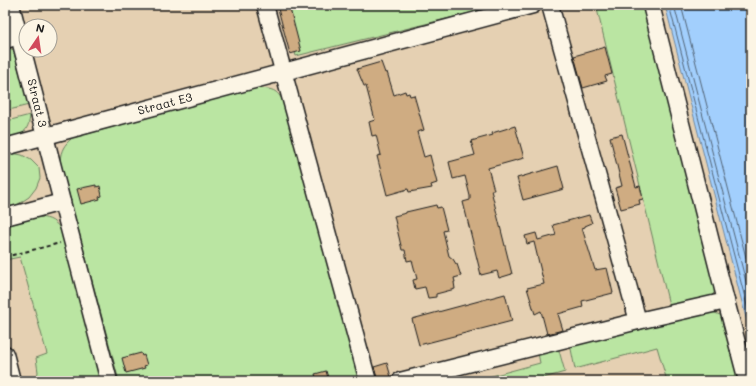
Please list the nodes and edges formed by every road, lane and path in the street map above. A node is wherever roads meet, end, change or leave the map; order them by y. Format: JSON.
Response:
{"nodes":[{"id":1,"x":11,"y":5,"type":"edge"},
{"id":2,"x":265,"y":5,"type":"edge"},
{"id":3,"x":533,"y":5,"type":"edge"},
{"id":4,"x":550,"y":5,"type":"edge"},
{"id":5,"x":651,"y":5,"type":"edge"},
{"id":6,"x":12,"y":38,"type":"edge"},
{"id":7,"x":284,"y":72,"type":"junction"},
{"id":8,"x":45,"y":137,"type":"junction"},
{"id":9,"x":5,"y":147,"type":"edge"},
{"id":10,"x":62,"y":202,"type":"junction"},
{"id":11,"x":5,"y":217,"type":"edge"},
{"id":12,"x":72,"y":240,"type":"junction"},
{"id":13,"x":5,"y":257,"type":"edge"},
{"id":14,"x":726,"y":301,"type":"junction"},
{"id":15,"x":638,"y":321,"type":"junction"},
{"id":16,"x":5,"y":354,"type":"edge"},
{"id":17,"x":10,"y":381,"type":"edge"},
{"id":18,"x":110,"y":381,"type":"edge"},
{"id":19,"x":368,"y":381,"type":"edge"},
{"id":20,"x":400,"y":381,"type":"edge"},
{"id":21,"x":747,"y":381,"type":"edge"}],
"edges":[{"from":1,"to":6,"type":"lane","name":"Straat 3"},
{"from":2,"to":7,"type":"lane"},
{"from":3,"to":7,"type":"lane","name":"Straat E3"},
{"from":4,"to":15,"type":"lane"},
{"from":5,"to":14,"type":"lane"},
{"from":6,"to":8,"type":"lane","name":"Straat 3"},
{"from":7,"to":8,"type":"lane","name":"Straat E3"},
{"from":7,"to":19,"type":"lane"},
{"from":8,"to":9,"type":"lane","name":"Straat E3"},
{"from":8,"to":10,"type":"lane","name":"Straat 3"},
{"from":10,"to":11,"type":"lane"},
{"from":10,"to":12,"type":"lane","name":"Straat 3"},
{"from":12,"to":13,"type":"path"},
{"from":12,"to":18,"type":"lane","name":"Straat 3"},
{"from":14,"to":15,"type":"lane"},
{"from":14,"to":21,"type":"lane"},
{"from":15,"to":20,"type":"lane"},
{"from":16,"to":17,"type":"lane"}]}
